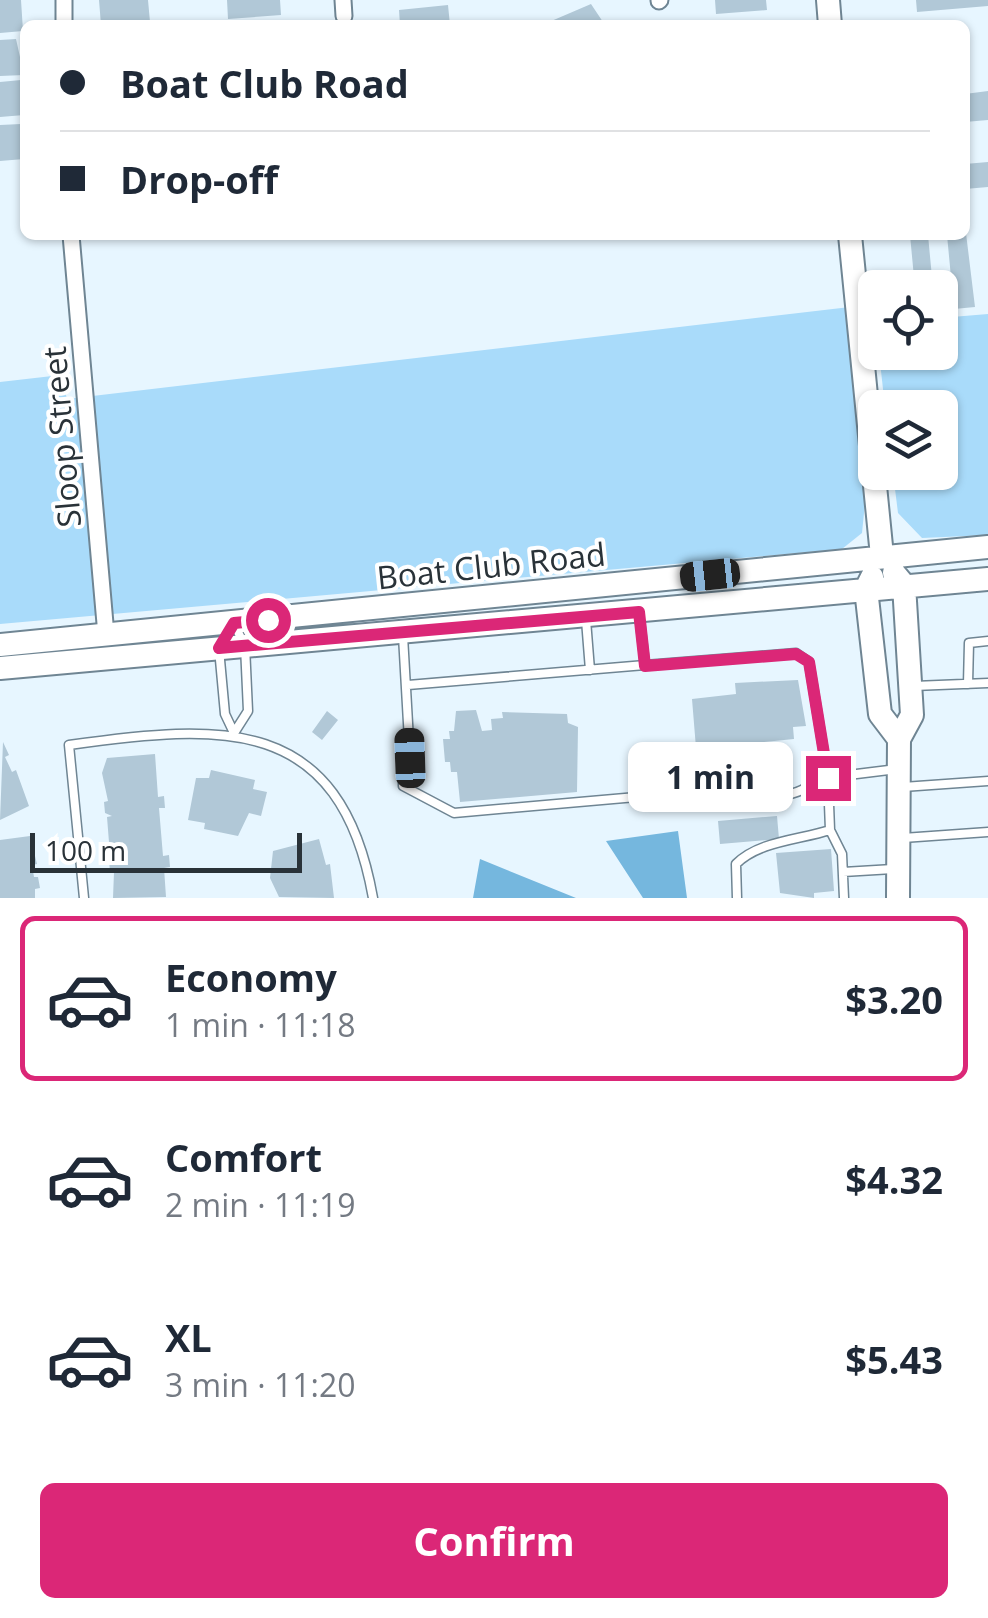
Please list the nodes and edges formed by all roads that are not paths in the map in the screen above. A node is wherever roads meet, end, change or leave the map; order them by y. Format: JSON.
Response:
{"nodes":[{"id":1,"x":71,"y":240,"type":"edge"},
{"id":2,"x":850,"y":240,"type":"edge"},
{"id":3,"x":988,"y":547,"type":"edge"},
{"id":4,"x":882,"y":556,"type":"junction"},
{"id":5,"x":988,"y":578,"type":"edge"},
{"id":6,"x":904,"y":585,"type":"junction"},
{"id":7,"x":866,"y":589,"type":"junction"},
{"id":8,"x":639,"y":612,"type":"junction"},
{"id":9,"x":586,"y":616,"type":"junction"},
{"id":10,"x":234,"y":623,"type":"junction"},
{"id":11,"x":402,"y":632,"type":"junction"},
{"id":12,"x":106,"y":635,"type":"junction"},
{"id":13,"x":988,"y":642,"type":"edge"},
{"id":14,"x":0,"y":645,"type":"edge"},
{"id":15,"x":244,"y":646,"type":"junction"},
{"id":16,"x":219,"y":648,"type":"junction"},
{"id":17,"x":645,"y":666,"type":"junction"},
{"id":18,"x":0,"y":668,"type":"edge"},
{"id":19,"x":590,"y":670,"type":"junction"},
{"id":20,"x":988,"y":683,"type":"edge"},
{"id":21,"x":968,"y":684,"type":"junction"},
{"id":22,"x":408,"y":685,"type":"junction"},
{"id":23,"x":910,"y":686,"type":"junction"},
{"id":24,"x":234,"y":733,"type":"junction"},
{"id":25,"x":899,"y":740,"type":"junction"},
{"id":26,"x":828,"y":778,"type":"junction"},
{"id":27,"x":899,"y":778,"type":"junction"},
{"id":28,"x":988,"y":781,"type":"edge"},
{"id":29,"x":830,"y":830,"type":"junction"},
{"id":30,"x":988,"y":832,"type":"edge"},
{"id":31,"x":898,"y":838,"type":"junction"},
{"id":32,"x":898,"y":868,"type":"junction"},
{"id":33,"x":842,"y":872,"type":"junction"},
{"id":34,"x":84,"y":898,"type":"edge"},
{"id":35,"x":373,"y":898,"type":"edge"},
{"id":36,"x":737,"y":898,"type":"edge"},
{"id":37,"x":844,"y":898,"type":"edge"},
{"id":38,"x":898,"y":898,"type":"edge"}],
"edges":[{"from":1,"to":12,"type":"street","name":"Sloop Street"},
{"from":2,"to":4,"type":"main road"},
{"from":3,"to":4,"type":"main road","name":"Boat Club Road"},
{"from":4,"to":6,"type":"main road"},
{"from":4,"to":7,"type":"main road"},
{"from":4,"to":10,"type":"main road","name":"Boat Club Road"},
{"from":5,"to":6,"type":"main road","name":"Boat Club Road"},
{"from":6,"to":7,"type":"main road","name":"Boat Club Road"},
{"from":6,"to":23,"type":"main road"},
{"from":7,"to":8,"type":"main road","name":"Boat Club Road"},
{"from":7,"to":25,"type":"main road"},
{"from":8,"to":9,"type":"main road","name":"Boat Club Road"},
{"from":8,"to":17,"type":"lane"},
{"from":9,"to":11,"type":"main road","name":"Boat Club Road"},
{"from":9,"to":19,"type":"lane"},
{"from":10,"to":12,"type":"main road","name":"Boat Club Road"},
{"from":10,"to":15,"type":"lane"},
{"from":10,"to":16,"type":"lane"},
{"from":11,"to":15,"type":"main road","name":"Boat Club Road"},
{"from":11,"to":22,"type":"lane"},
{"from":12,"to":14,"type":"main road","name":"Boat Club Road"},
{"from":13,"to":21,"type":"lane"},
{"from":15,"to":16,"type":"main road","name":"Boat Club Road"},
{"from":15,"to":24,"type":"lane"},
{"from":16,"to":18,"type":"main road","name":"Boat Club Road"},
{"from":16,"to":24,"type":"lane"},
{"from":17,"to":19,"type":"lane"},
{"from":17,"to":26,"type":"lane"},
{"from":19,"to":22,"type":"lane"},
{"from":20,"to":21,"type":"lane"},
{"from":21,"to":23,"type":"lane"},
{"from":22,"to":26,"type":"lane"},
{"from":23,"to":25,"type":"main road"},
{"from":24,"to":34,"type":"lane"},
{"from":24,"to":35,"type":"lane"},
{"from":25,"to":27,"type":"main road"},
{"from":26,"to":27,"type":"lane"},
{"from":26,"to":29,"type":"lane"},
{"from":27,"to":28,"type":"lane"},
{"from":27,"to":31,"type":"main road"},
{"from":29,"to":33,"type":"lane"},
{"from":29,"to":36,"type":"lane"},
{"from":30,"to":31,"type":"lane"},
{"from":31,"to":32,"type":"main road"},
{"from":32,"to":33,"type":"lane"},
{"from":32,"to":38,"type":"main road"},
{"from":33,"to":37,"type":"lane"}]}
